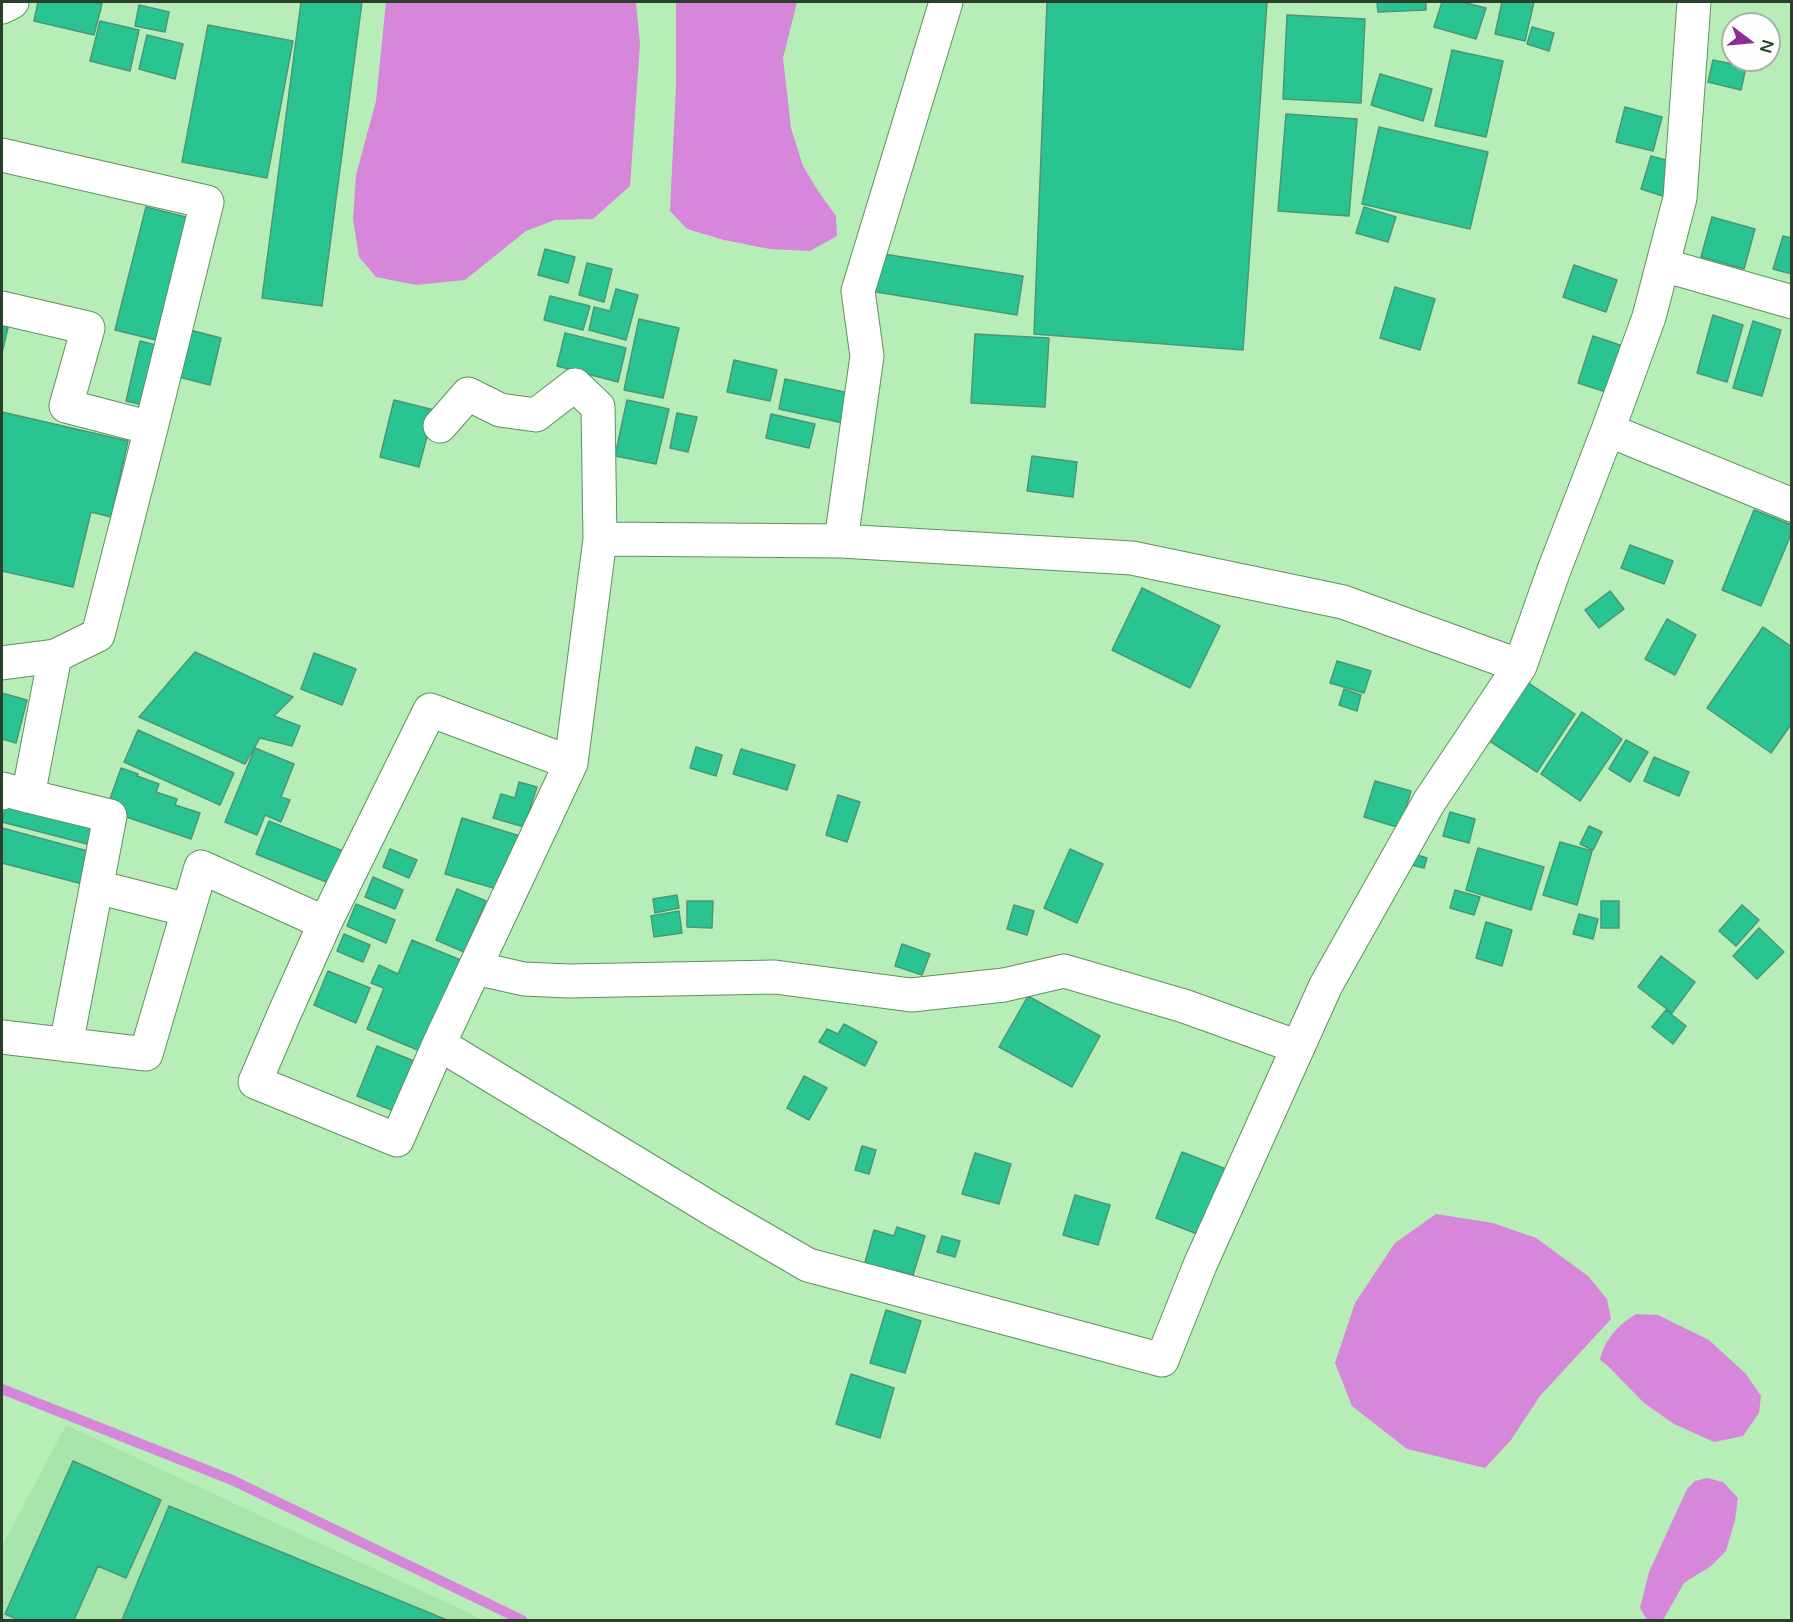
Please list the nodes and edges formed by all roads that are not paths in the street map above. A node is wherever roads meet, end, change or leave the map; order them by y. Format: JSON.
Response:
{"nodes":[{"id":1,"x":12,"y":2,"type":"edge"},
{"id":2,"x":946,"y":2,"type":"edge"},
{"id":3,"x":1694,"y":2,"type":"edge"},
{"id":4,"x":2,"y":7,"type":"edge"},
{"id":5,"x":2,"y":155,"type":"edge"},
{"id":6,"x":1663,"y":265,"type":"junction"},
{"id":7,"x":1791,"y":302,"type":"edge"},
{"id":8,"x":2,"y":308,"type":"edge"},
{"id":9,"x":440,"y":426,"type":"dead end"},
{"id":10,"x":151,"y":429,"type":"junction"},
{"id":11,"x":1608,"y":430,"type":"junction"},
{"id":12,"x":1791,"y":506,"type":"edge"},
{"id":13,"x":600,"y":539,"type":"junction"},
{"id":14,"x":841,"y":541,"type":"junction"},
{"id":15,"x":55,"y":656,"type":"junction"},
{"id":16,"x":2,"y":663,"type":"edge"},
{"id":17,"x":1520,"y":666,"type":"junction"},
{"id":18,"x":571,"y":763,"type":"junction"},
{"id":19,"x":15,"y":794,"type":"edge"},
{"id":20,"x":97,"y":887,"type":"junction"},
{"id":21,"x":188,"y":910,"type":"junction"},
{"id":22,"x":325,"y":923,"type":"junction"},
{"id":23,"x":475,"y":968,"type":"junction"},
{"id":24,"x":2,"y":1037,"type":"edge"},
{"id":25,"x":440,"y":1044,"type":"junction"},
{"id":26,"x":66,"y":1045,"type":"junction"},
{"id":27,"x":1299,"y":1047,"type":"junction"}],
"edges":[{"from":1,"to":4,"type":"street"},
{"from":2,"to":14,"type":"street"},
{"from":3,"to":6,"type":"street"},
{"from":5,"to":10,"type":"street"},
{"from":6,"to":7,"type":"street"},
{"from":6,"to":11,"type":"street"},
{"from":8,"to":10,"type":"street"},
{"from":9,"to":13,"type":"street"},
{"from":10,"to":15,"type":"street"},
{"from":11,"to":12,"type":"street"},
{"from":11,"to":17,"type":"street"},
{"from":13,"to":14,"type":"street"},
{"from":13,"to":18,"type":"street"},
{"from":14,"to":17,"type":"street"},
{"from":15,"to":16,"type":"street"},
{"from":15,"to":19,"type":"street"},
{"from":17,"to":27,"type":"street"},
{"from":18,"to":22,"type":"street"},
{"from":18,"to":23,"type":"street"},
{"from":19,"to":20,"type":"street"},
{"from":20,"to":21,"type":"street"},
{"from":20,"to":26,"type":"street"},
{"from":21,"to":22,"type":"street"},
{"from":21,"to":26,"type":"street"},
{"from":22,"to":25,"type":"street"},
{"from":23,"to":25,"type":"street"},
{"from":23,"to":27,"type":"street"},
{"from":24,"to":26,"type":"street"},
{"from":25,"to":27,"type":"street"}]}
